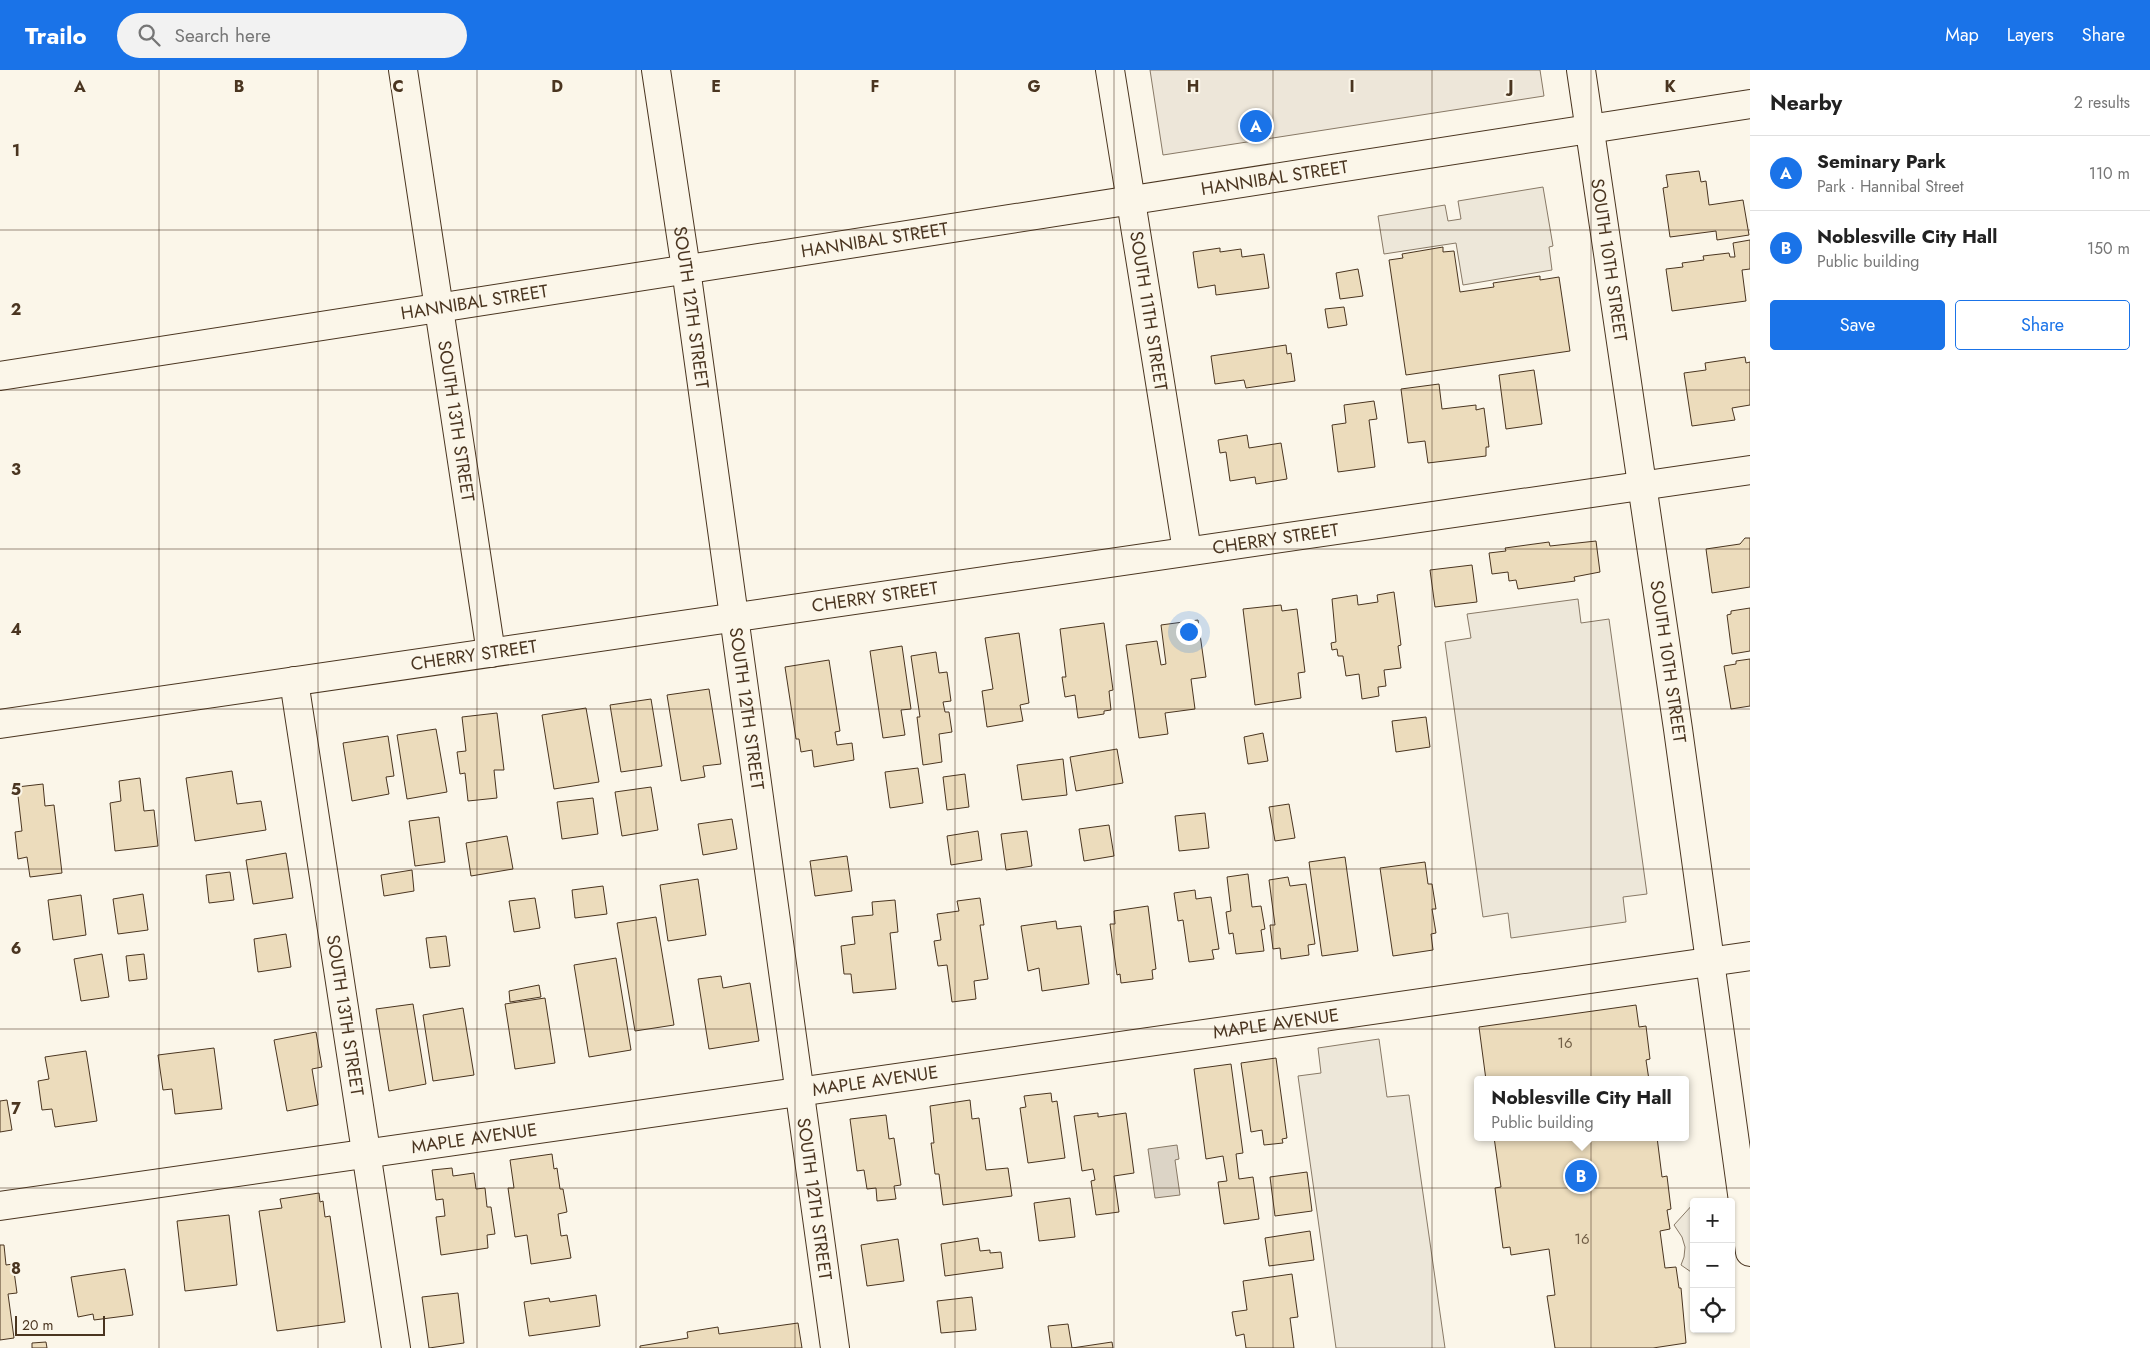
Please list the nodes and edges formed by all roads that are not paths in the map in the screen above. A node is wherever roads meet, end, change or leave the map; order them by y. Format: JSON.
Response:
{"nodes":[{"id":1,"x":403,"y":70,"type":"edge"},
{"id":2,"x":656,"y":70,"type":"edge"},
{"id":3,"x":1110,"y":70,"type":"edge"},
{"id":4,"x":1581,"y":70,"type":"edge"},
{"id":5,"x":1750,"y":104,"type":"edge"},
{"id":6,"x":1590,"y":129,"type":"junction"},
{"id":7,"x":1130,"y":200,"type":"junction"},
{"id":8,"x":686,"y":269,"type":"junction"},
{"id":9,"x":438,"y":308,"type":"junction"},
{"id":10,"x":0,"y":376,"type":"edge"},
{"id":11,"x":1750,"y":470,"type":"edge"},
{"id":12,"x":1642,"y":485,"type":"junction"},
{"id":13,"x":1187,"y":551,"type":"junction"},
{"id":14,"x":734,"y":617,"type":"junction"},
{"id":15,"x":491,"y":652,"type":"junction"},
{"id":16,"x":294,"y":681,"type":"junction"},
{"id":17,"x":0,"y":724,"type":"edge"},
{"id":18,"x":1750,"y":956,"type":"edge"},
{"id":19,"x":1709,"y":962,"type":"junction"},
{"id":20,"x":800,"y":1092,"type":"junction"},
{"id":21,"x":367,"y":1154,"type":"junction"},
{"id":22,"x":0,"y":1206,"type":"edge"},
{"id":23,"x":1750,"y":1252,"type":"edge"},
{"id":24,"x":396,"y":1348,"type":"edge"},
{"id":25,"x":834,"y":1348,"type":"edge"}],
"edges":[{"from":1,"to":9,"type":"street","name":"SOUTH 13TH STREET"},
{"from":2,"to":8,"type":"street","name":"SOUTH 12TH STREET"},
{"from":3,"to":7,"type":"street","name":"SOUTH 11TH STREET"},
{"from":4,"to":6,"type":"street","name":"SOUTH 10TH STREET"},
{"from":5,"to":6,"type":"street","name":"HANNIBAL STREET"},
{"from":6,"to":7,"type":"street","name":"HANNIBAL STREET"},
{"from":6,"to":12,"type":"street","name":"SOUTH 10TH STREET"},
{"from":7,"to":8,"type":"street","name":"HANNIBAL STREET"},
{"from":7,"to":13,"type":"street","name":"SOUTH 11TH STREET"},
{"from":8,"to":9,"type":"street","name":"HANNIBAL STREET"},
{"from":8,"to":14,"type":"street","name":"SOUTH 12TH STREET"},
{"from":9,"to":10,"type":"street","name":"HANNIBAL STREET"},
{"from":9,"to":15,"type":"street","name":"SOUTH 13TH STREET"},
{"from":11,"to":12,"type":"street","name":"CHERRY STREET"},
{"from":12,"to":13,"type":"street","name":"CHERRY STREET"},
{"from":12,"to":19,"type":"street","name":"SOUTH 10TH STREET"},
{"from":13,"to":14,"type":"street","name":"CHERRY STREET"},
{"from":14,"to":15,"type":"street","name":"CHERRY STREET"},
{"from":14,"to":20,"type":"street","name":"SOUTH 12TH STREET"},
{"from":15,"to":16,"type":"street","name":"CHERRY STREET"},
{"from":16,"to":17,"type":"street","name":"CHERRY STREET"},
{"from":16,"to":21,"type":"street","name":"SOUTH 13TH STREET"},
{"from":18,"to":19,"type":"street","name":"MAPLE AVENUE"},
{"from":19,"to":20,"type":"street","name":"MAPLE AVENUE"},
{"from":19,"to":23,"type":"street","name":"SOUTH 10TH STREET"},
{"from":20,"to":21,"type":"street","name":"MAPLE AVENUE"},
{"from":20,"to":25,"type":"street","name":"SOUTH 12TH STREET"},
{"from":21,"to":22,"type":"street","name":"MAPLE AVENUE"},
{"from":21,"to":24,"type":"street","name":"SOUTH 13TH STREET"}]}
